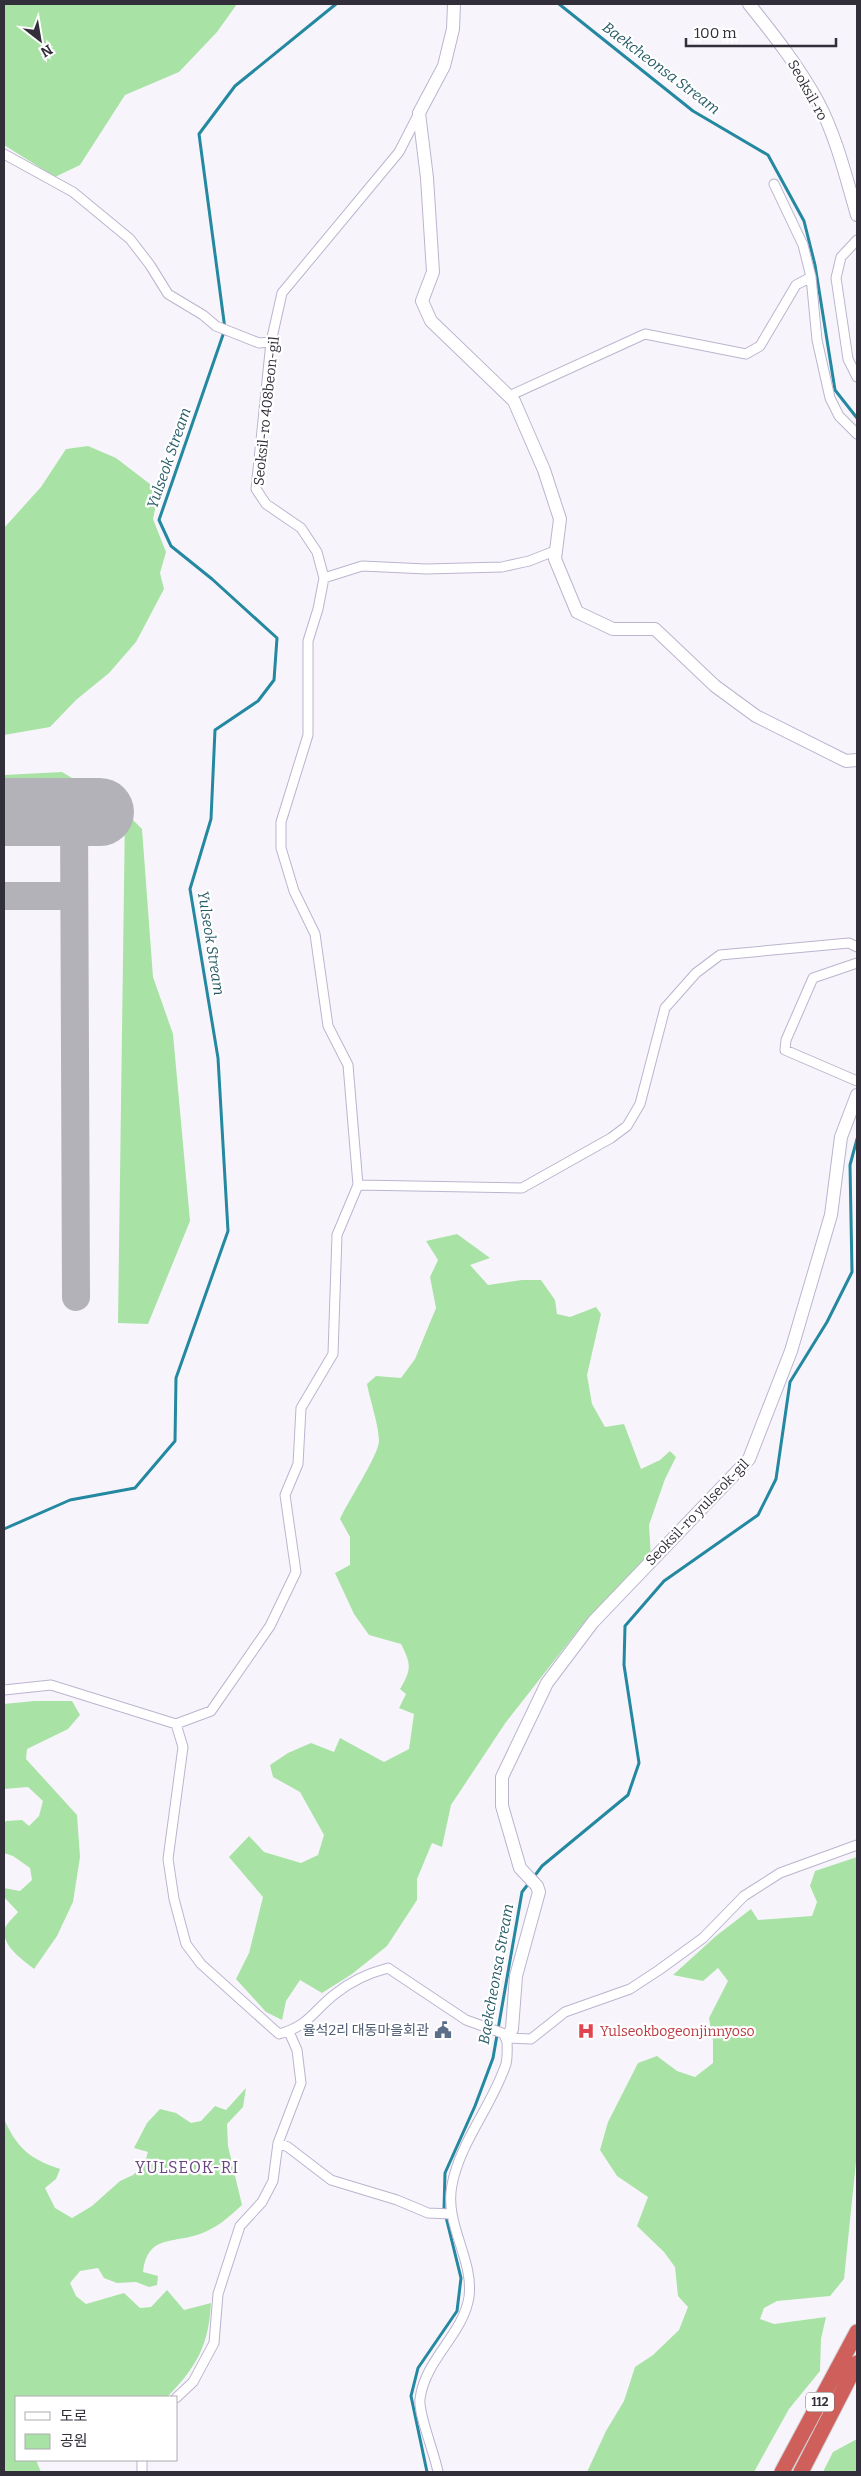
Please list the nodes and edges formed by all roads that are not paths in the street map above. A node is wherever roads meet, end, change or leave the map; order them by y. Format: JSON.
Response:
{"nodes":[{"id":1,"x":454,"y":4,"type":"edge"},
{"id":2,"x":749,"y":4,"type":"edge"},
{"id":3,"x":419,"y":113,"type":"junction"},
{"id":4,"x":4,"y":154,"type":"edge"},
{"id":5,"x":774,"y":184,"type":"dead end"},
{"id":6,"x":857,"y":215,"type":"edge"},
{"id":7,"x":857,"y":240,"type":"edge"},
{"id":8,"x":811,"y":277,"type":"junction"},
{"id":9,"x":271,"y":342,"type":"junction"},
{"id":10,"x":857,"y":377,"type":"edge"},
{"id":11,"x":509,"y":396,"type":"junction"},
{"id":12,"x":857,"y":434,"type":"edge"},
{"id":13,"x":557,"y":550,"type":"junction"},
{"id":14,"x":324,"y":578,"type":"junction"},
{"id":15,"x":857,"y":760,"type":"edge"},
{"id":16,"x":857,"y":947,"type":"edge"},
{"id":17,"x":857,"y":964,"type":"edge"},
{"id":18,"x":857,"y":1081,"type":"edge"},
{"id":19,"x":857,"y":1095,"type":"edge"},
{"id":20,"x":358,"y":1185,"type":"junction"},
{"id":21,"x":4,"y":1690,"type":"edge"},
{"id":22,"x":176,"y":1724,"type":"junction"},
{"id":23,"x":857,"y":1845,"type":"edge"},
{"id":24,"x":289,"y":2032,"type":"junction"},
{"id":25,"x":505,"y":2036,"type":"junction"},
{"id":26,"x":278,"y":2143,"type":"junction"},
{"id":27,"x":450,"y":2214,"type":"junction"},
{"id":28,"x":857,"y":2332,"type":"edge"},
{"id":29,"x":857,"y":2363,"type":"edge"},
{"id":30,"x":178,"y":2396,"type":"edge"},
{"id":31,"x":438,"y":2472,"type":"edge"},
{"id":32,"x":782,"y":2472,"type":"edge"},
{"id":33,"x":801,"y":2472,"type":"edge"}],
"edges":[{"from":1,"to":3,"type":"street","name":"Seoksil-ro 408beon-gil"},
{"from":2,"to":6,"type":"street","name":"Seoksil-ro"},
{"from":3,"to":9,"type":"street","name":"Seoksil-ro 408beon-gil"},
{"from":3,"to":11,"type":"street"},
{"from":4,"to":9,"type":"street"},
{"from":5,"to":8,"type":"street"},
{"from":7,"to":10,"type":"street"},
{"from":8,"to":11,"type":"street"},
{"from":8,"to":12,"type":"street"},
{"from":9,"to":14,"type":"street","name":"Seoksil-ro 408beon-gil"},
{"from":11,"to":13,"type":"street"},
{"from":13,"to":14,"type":"street"},
{"from":13,"to":15,"type":"street"},
{"from":14,"to":20,"type":"street","name":"Seoksil-ro 408beon-gil"},
{"from":16,"to":20,"type":"street"},
{"from":17,"to":18,"type":"street"},
{"from":19,"to":25,"type":"street","name":"Seoksil-ro yulseok-gil"},
{"from":20,"to":22,"type":"street","name":"Seoksil-ro 408beon-gil"},
{"from":21,"to":22,"type":"street"},
{"from":22,"to":24,"type":"street"},
{"from":23,"to":25,"type":"street"},
{"from":24,"to":25,"type":"street"},
{"from":24,"to":26,"type":"street"},
{"from":25,"to":27,"type":"street"},
{"from":26,"to":27,"type":"street"},
{"from":26,"to":30,"type":"street"},
{"from":27,"to":31,"type":"street"},
{"from":28,"to":32,"type":"highway","number":"112"},
{"from":29,"to":33,"type":"highway","number":"112"}]}
